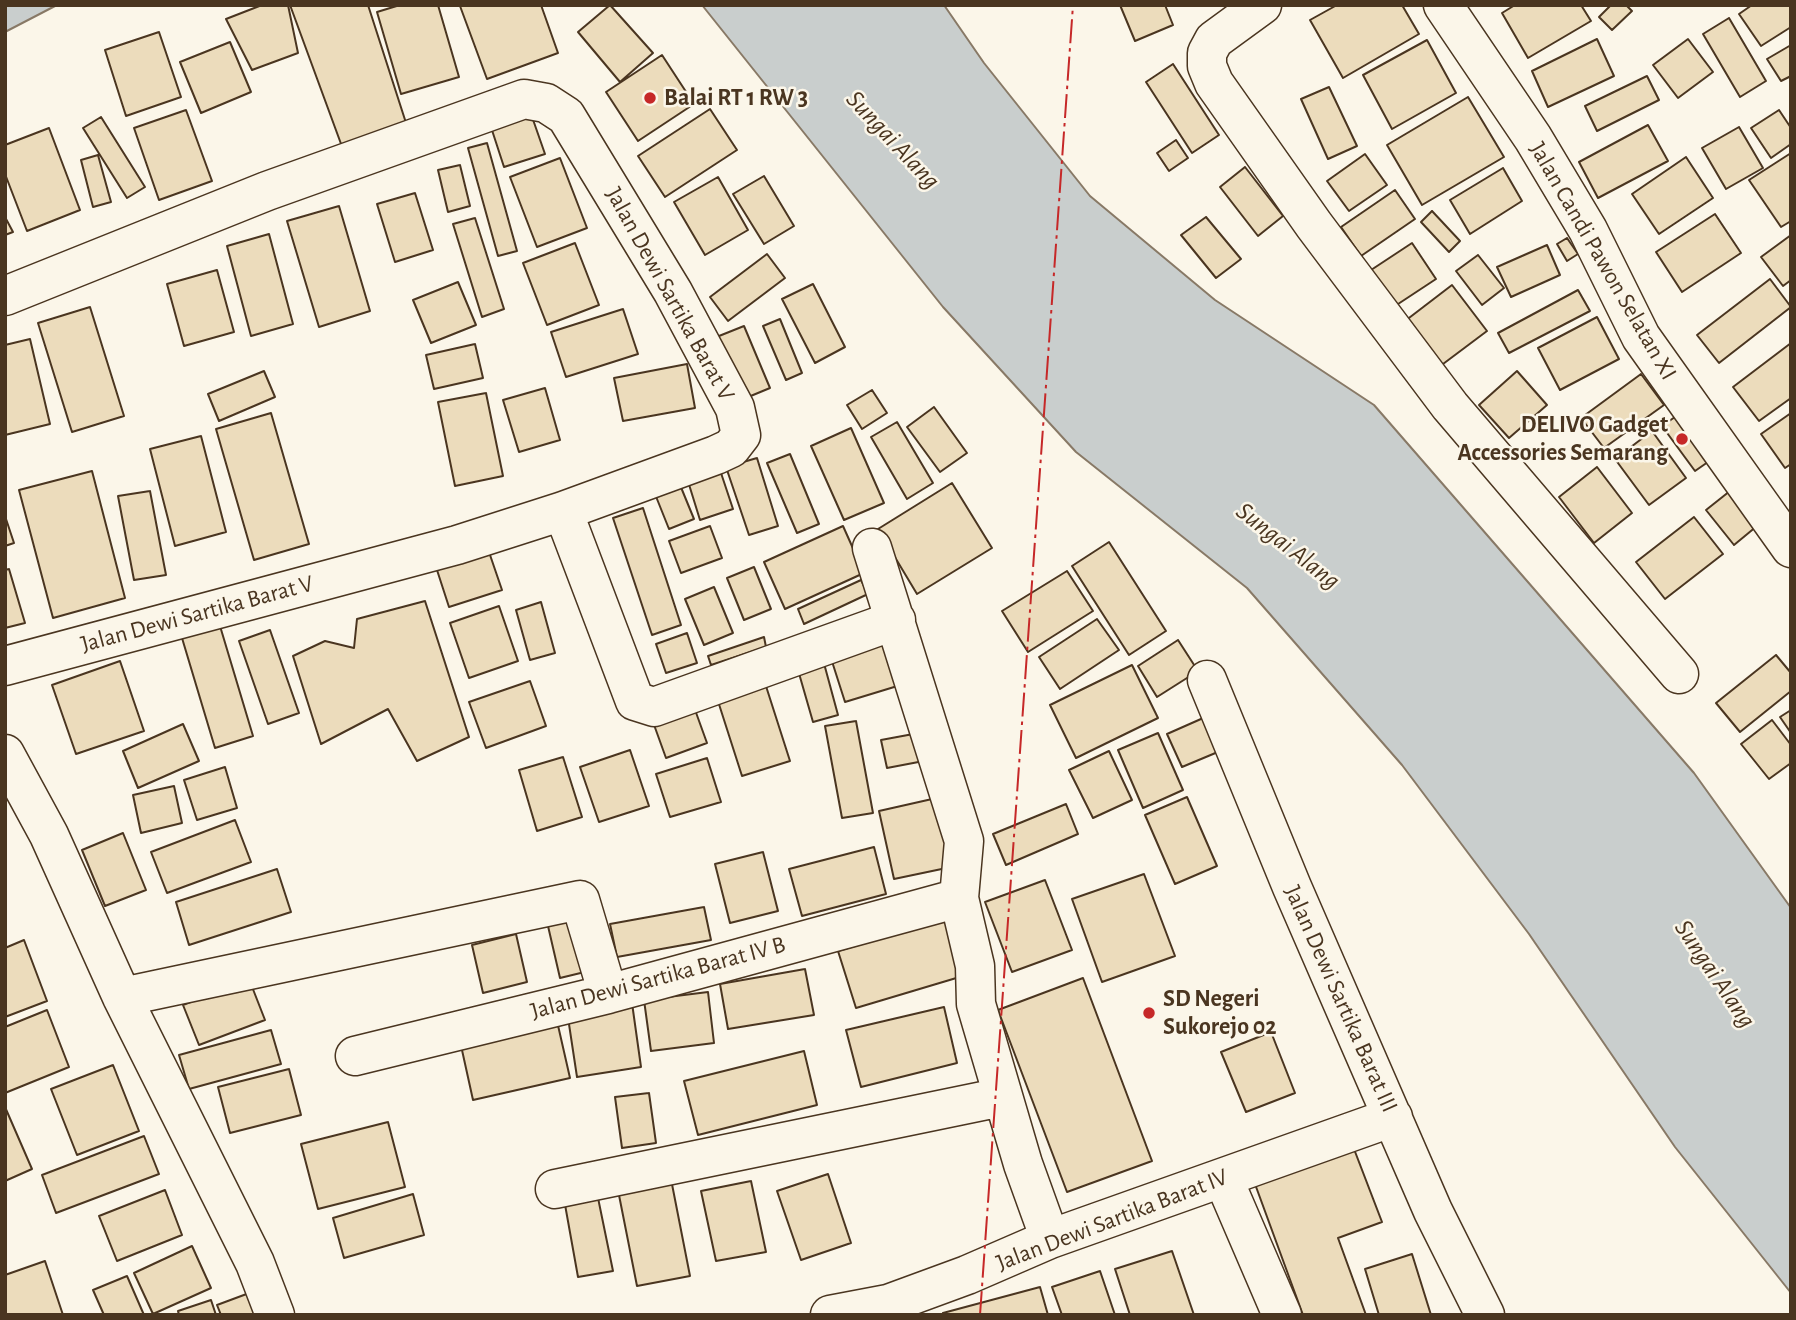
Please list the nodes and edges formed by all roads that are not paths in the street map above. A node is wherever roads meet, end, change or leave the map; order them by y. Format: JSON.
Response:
{"nodes":[{"id":1,"x":1262,"y":5,"type":"edge"},
{"id":2,"x":1443,"y":5,"type":"edge"},
{"id":3,"x":1223,"y":16,"type":"edge"},
{"id":4,"x":5,"y":296,"type":"edge"},
{"id":5,"x":563,"y":511,"type":"junction"},
{"id":6,"x":873,"y":548,"type":"dead end"},
{"id":7,"x":1791,"y":548,"type":"edge"},
{"id":8,"x":896,"y":620,"type":"junction"},
{"id":9,"x":5,"y":666,"type":"edge"},
{"id":10,"x":1679,"y":674,"type":"dead end"},
{"id":11,"x":1206,"y":680,"type":"dead end"},
{"id":12,"x":5,"y":754,"type":"edge"},
{"id":13,"x":959,"y":898,"type":"junction"},
{"id":14,"x":608,"y":994,"type":"junction"},
{"id":15,"x":122,"y":997,"type":"junction"},
{"id":16,"x":355,"y":1056,"type":"dead end"},
{"id":17,"x":1002,"y":1097,"type":"junction"},
{"id":18,"x":1393,"y":1117,"type":"junction"},
{"id":19,"x":1223,"y":1178,"type":"junction"},
{"id":20,"x":555,"y":1189,"type":"dead end"},
{"id":21,"x":1050,"y":1239,"type":"junction"},
{"id":22,"x":889,"y":1309,"type":"edge"},
{"id":23,"x":275,"y":1315,"type":"edge"},
{"id":24,"x":830,"y":1315,"type":"edge"},
{"id":25,"x":1282,"y":1315,"type":"edge"},
{"id":26,"x":1485,"y":1315,"type":"edge"}],
"edges":[{"from":1,"to":3,"type":"street"},
{"from":2,"to":7,"type":"street","name":"Jalan Candi Pawon Selatan XI"},
{"from":3,"to":10,"type":"street"},
{"from":4,"to":5,"type":"street","name":"Jalan Dewi Sartika Barat V"},
{"from":5,"to":8,"type":"street"},
{"from":5,"to":9,"type":"street","name":"Jalan Dewi Sartika Barat V"},
{"from":6,"to":8,"type":"street"},
{"from":8,"to":13,"type":"street"},
{"from":11,"to":18,"type":"street","name":"Jalan Dewi Sartika Barat III"},
{"from":12,"to":15,"type":"street"},
{"from":13,"to":14,"type":"street","name":"Jalan Dewi Sartika Barat IV B"},
{"from":13,"to":17,"type":"street"},
{"from":14,"to":15,"type":"street"},
{"from":14,"to":16,"type":"street","name":"Jalan Dewi Sartika Barat IV B"},
{"from":15,"to":23,"type":"street"},
{"from":17,"to":20,"type":"street"},
{"from":17,"to":21,"type":"street"},
{"from":18,"to":19,"type":"street","name":"Jalan Dewi Sartika Barat IV"},
{"from":18,"to":26,"type":"street","name":"Jalan Dewi Sartika Barat III"},
{"from":19,"to":21,"type":"street","name":"Jalan Dewi Sartika Barat IV"},
{"from":19,"to":25,"type":"street"},
{"from":21,"to":22,"type":"street","name":"Jalan Dewi Sartika Barat IV"},
{"from":22,"to":24,"type":"street","name":"Jalan Dewi Sartika Barat IV"}]}
